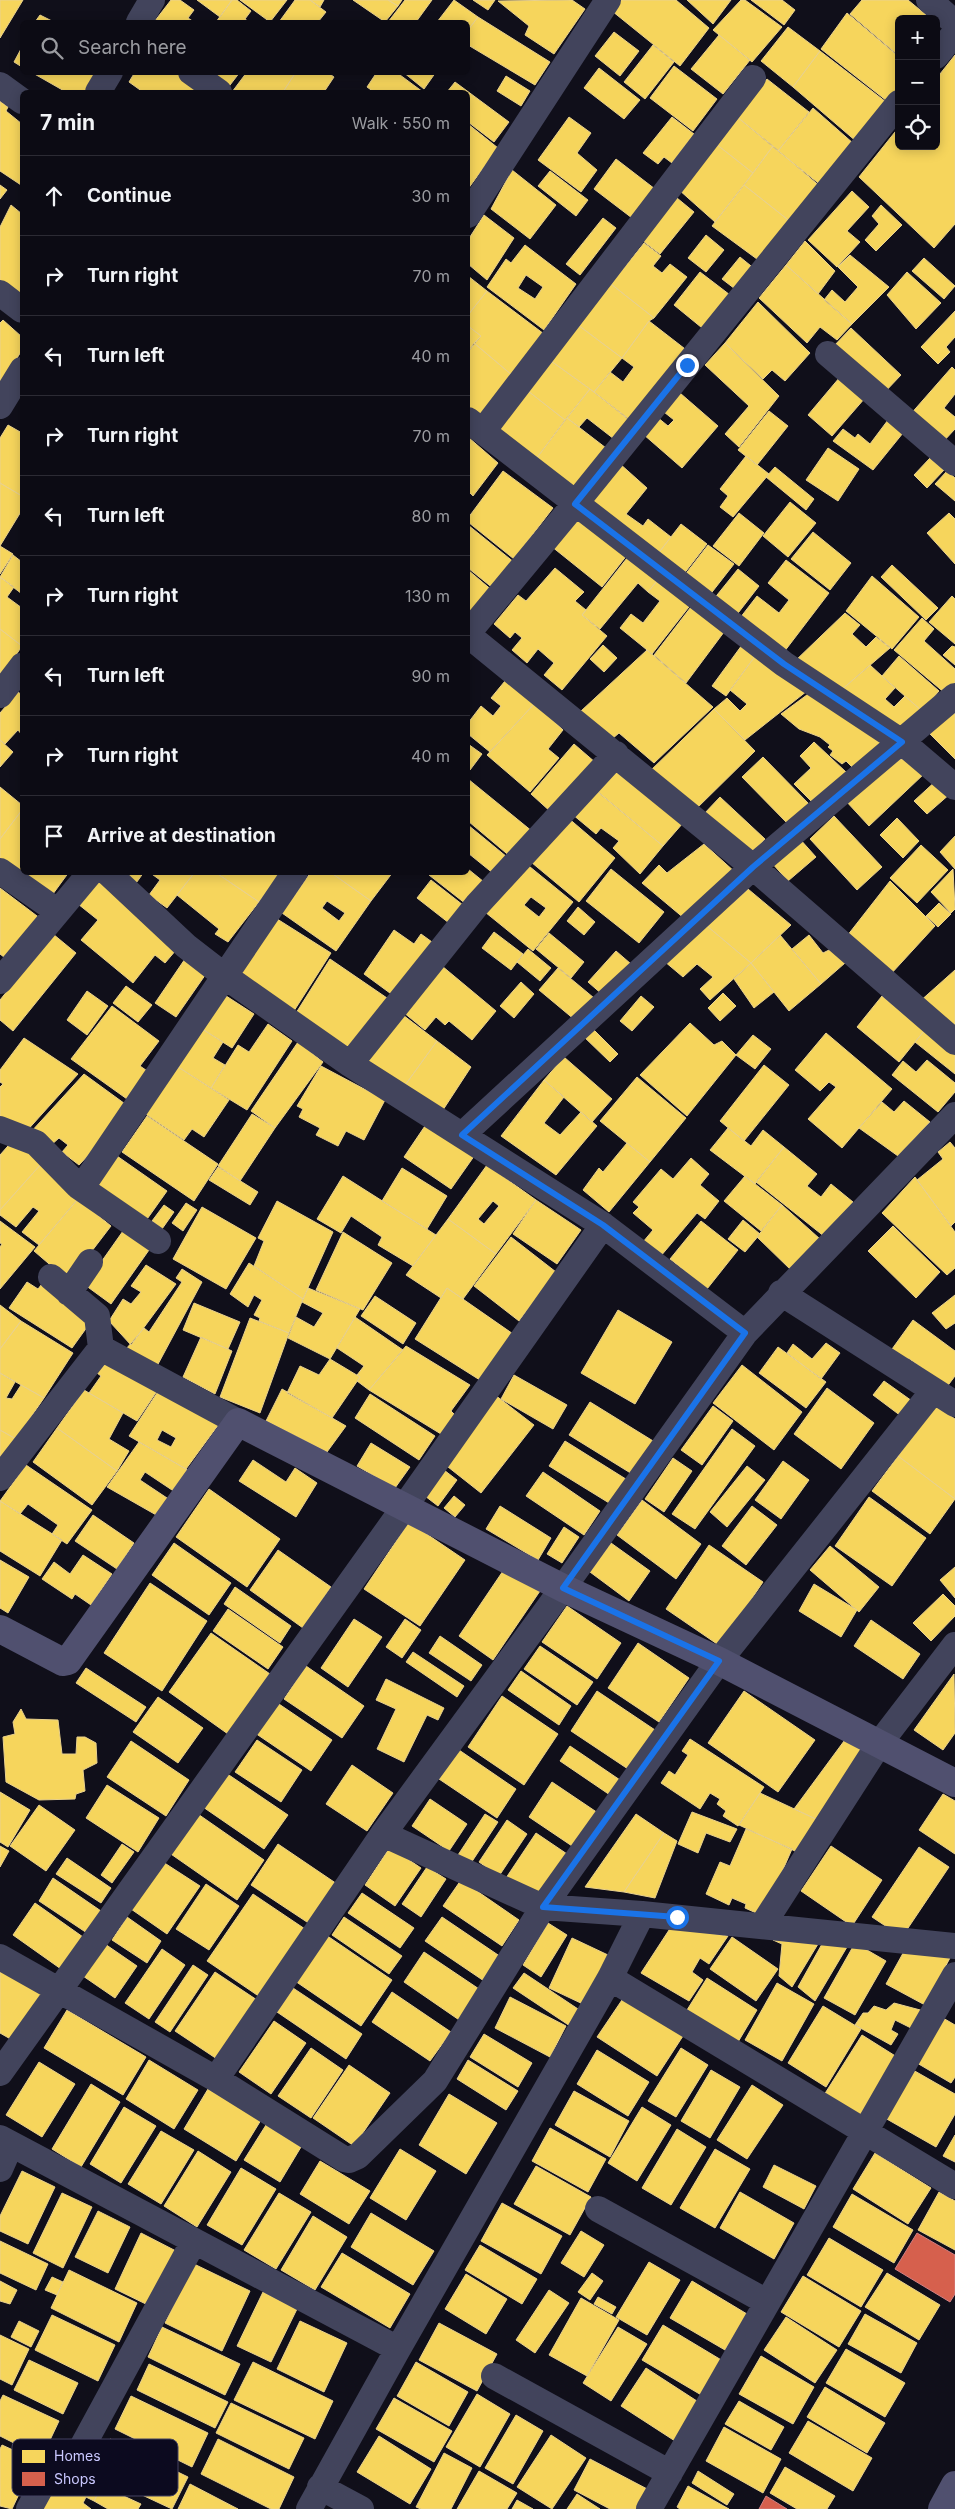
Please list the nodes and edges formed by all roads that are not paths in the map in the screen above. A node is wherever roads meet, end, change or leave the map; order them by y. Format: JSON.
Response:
{"nodes":[{"id":1,"x":152,"y":0,"type":"edge"},
{"id":2,"x":929,"y":0,"type":"edge"},
{"id":3,"x":597,"y":4,"type":"edge"},
{"id":4,"x":140,"y":20,"type":"edge"},
{"id":5,"x":955,"y":23,"type":"edge"},
{"id":6,"x":955,"y":33,"type":"edge"},
{"id":7,"x":940,"y":51,"type":"edge"},
{"id":8,"x":108,"y":75,"type":"edge"},
{"id":9,"x":195,"y":75,"type":"edge"},
{"id":10,"x":753,"y":78,"type":"dead end"},
{"id":11,"x":0,"y":85,"type":"edge"},
{"id":12,"x":99,"y":90,"type":"edge"},
{"id":13,"x":216,"y":90,"type":"edge"},
{"id":14,"x":20,"y":100,"type":"edge"},
{"id":15,"x":897,"y":105,"type":"edge"},
{"id":16,"x":470,"y":212,"type":"edge"},
{"id":17,"x":0,"y":293,"type":"edge"},
{"id":18,"x":20,"y":308,"type":"edge"},
{"id":19,"x":828,"y":354,"type":"dead end"},
{"id":20,"x":20,"y":373,"type":"edge"},
{"id":21,"x":0,"y":406,"type":"edge"},
{"id":22,"x":475,"y":426,"type":"edge"},
{"id":23,"x":955,"y":463,"type":"edge"},
{"id":24,"x":575,"y":504,"type":"junction"},
{"id":25,"x":470,"y":632,"type":"edge"},
{"id":26,"x":470,"y":636,"type":"edge"},
{"id":27,"x":20,"y":669,"type":"edge"},
{"id":28,"x":0,"y":695,"type":"edge"},
{"id":29,"x":955,"y":696,"type":"edge"},
{"id":30,"x":902,"y":742,"type":"junction"},
{"id":31,"x":616,"y":754,"type":"junction"},
{"id":32,"x":955,"y":787,"type":"edge"},
{"id":33,"x":753,"y":867,"type":"junction"},
{"id":34,"x":0,"y":871,"type":"edge"},
{"id":35,"x":88,"y":875,"type":"edge"},
{"id":36,"x":109,"y":875,"type":"edge"},
{"id":37,"x":293,"y":875,"type":"edge"},
{"id":38,"x":57,"y":911,"type":"junction"},
{"id":39,"x":226,"y":977,"type":"junction"},
{"id":40,"x":0,"y":981,"type":"edge"},
{"id":41,"x":955,"y":1042,"type":"edge"},
{"id":42,"x":350,"y":1064,"type":"junction"},
{"id":43,"x":955,"y":1115,"type":"edge"},
{"id":44,"x":0,"y":1129,"type":"edge"},
{"id":45,"x":462,"y":1135,"type":"junction"},
{"id":46,"x":82,"y":1188,"type":"junction"},
{"id":47,"x":603,"y":1225,"type":"junction"},
{"id":48,"x":158,"y":1241,"type":"dead end"},
{"id":49,"x":90,"y":1262,"type":"dead end"},
{"id":50,"x":781,"y":1294,"type":"junction"},
{"id":51,"x":745,"y":1333,"type":"junction"},
{"id":52,"x":101,"y":1348,"type":"junction"},
{"id":53,"x":932,"y":1391,"type":"junction"},
{"id":54,"x":955,"y":1404,"type":"edge"},
{"id":55,"x":238,"y":1422,"type":"junction"},
{"id":56,"x":0,"y":1478,"type":"edge"},
{"id":57,"x":405,"y":1506,"type":"junction"},
{"id":58,"x":563,"y":1588,"type":"junction"},
{"id":59,"x":0,"y":1629,"type":"edge"},
{"id":60,"x":955,"y":1645,"type":"edge"},
{"id":61,"x":719,"y":1661,"type":"junction"},
{"id":62,"x":879,"y":1744,"type":"junction"},
{"id":63,"x":955,"y":1783,"type":"edge"},
{"id":64,"x":383,"y":1834,"type":"junction"},
{"id":65,"x":543,"y":1907,"type":"junction"},
{"id":66,"x":642,"y":1914,"type":"junction"},
{"id":67,"x":762,"y":1926,"type":"junction"},
{"id":68,"x":955,"y":1946,"type":"edge"},
{"id":69,"x":0,"y":1957,"type":"edge"},
{"id":70,"x":955,"y":1975,"type":"edge"},
{"id":71,"x":610,"y":1978,"type":"junction"},
{"id":72,"x":59,"y":1992,"type":"junction"},
{"id":73,"x":0,"y":2073,"type":"edge"},
{"id":74,"x":216,"y":2078,"type":"junction"},
{"id":75,"x":864,"y":2131,"type":"junction"},
{"id":76,"x":6,"y":2141,"type":"edge"},
{"id":77,"x":0,"y":2169,"type":"edge"},
{"id":78,"x":955,"y":2186,"type":"edge"},
{"id":79,"x":598,"y":2209,"type":"dead end"},
{"id":80,"x":194,"y":2240,"type":"junction"},
{"id":81,"x":767,"y":2302,"type":"junction"},
{"id":82,"x":398,"y":2349,"type":"junction"},
{"id":83,"x":494,"y":2376,"type":"dead end"},
{"id":84,"x":86,"y":2439,"type":"edge"},
{"id":85,"x":670,"y":2473,"type":"junction"},
{"id":86,"x":955,"y":2485,"type":"edge"},
{"id":87,"x":36,"y":2496,"type":"edge"},
{"id":88,"x":315,"y":2498,"type":"edge"},
{"id":89,"x":29,"y":2509,"type":"edge"},
{"id":90,"x":360,"y":2509,"type":"edge"},
{"id":91,"x":649,"y":2509,"type":"edge"},
{"id":92,"x":942,"y":2509,"type":"edge"}],
"edges":[{"from":1,"to":4,"type":"street"},
{"from":2,"to":5,"type":"street"},
{"from":3,"to":16,"type":"street"},
{"from":6,"to":7,"type":"street"},
{"from":8,"to":12,"type":"street"},
{"from":9,"to":13,"type":"street"},
{"from":10,"to":22,"type":"street"},
{"from":11,"to":14,"type":"street"},
{"from":15,"to":24,"type":"street"},
{"from":17,"to":18,"type":"street"},
{"from":19,"to":23,"type":"street"},
{"from":20,"to":21,"type":"street"},
{"from":22,"to":24,"type":"street"},
{"from":24,"to":25,"type":"street"},
{"from":24,"to":30,"type":"street"},
{"from":26,"to":31,"type":"street"},
{"from":27,"to":28,"type":"street"},
{"from":29,"to":30,"type":"street"},
{"from":30,"to":32,"type":"street"},
{"from":30,"to":33,"type":"street"},
{"from":31,"to":33,"type":"street"},
{"from":31,"to":42,"type":"street"},
{"from":33,"to":41,"type":"street"},
{"from":33,"to":45,"type":"street"},
{"from":34,"to":38,"type":"street"},
{"from":35,"to":38,"type":"street"},
{"from":36,"to":39,"type":"street"},
{"from":37,"to":39,"type":"street"},
{"from":38,"to":40,"type":"street"},
{"from":39,"to":42,"type":"street"},
{"from":39,"to":46,"type":"street"},
{"from":42,"to":45,"type":"street"},
{"from":43,"to":50,"type":"street"},
{"from":44,"to":46,"type":"street"},
{"from":45,"to":47,"type":"street"},
{"from":46,"to":48,"type":"street"},
{"from":47,"to":51,"type":"street"},
{"from":47,"to":57,"type":"street"},
{"from":49,"to":52,"type":"street"},
{"from":50,"to":51,"type":"street"},
{"from":50,"to":53,"type":"street"},
{"from":51,"to":58,"type":"street"},
{"from":52,"to":55,"type":"street"},
{"from":52,"to":56,"type":"street"},
{"from":53,"to":54,"type":"street"},
{"from":53,"to":61,"type":"street"},
{"from":55,"to":57,"type":"street"},
{"from":55,"to":59,"type":"street"},
{"from":57,"to":58,"type":"street"},
{"from":57,"to":72,"type":"street"},
{"from":58,"to":61,"type":"street"},
{"from":58,"to":64,"type":"street"},
{"from":60,"to":62,"type":"street"},
{"from":61,"to":62,"type":"street"},
{"from":61,"to":65,"type":"street"},
{"from":62,"to":63,"type":"street"},
{"from":62,"to":67,"type":"street"},
{"from":64,"to":65,"type":"street"},
{"from":64,"to":74,"type":"street"},
{"from":65,"to":66,"type":"street"},
{"from":65,"to":74,"type":"street"},
{"from":66,"to":67,"type":"street"},
{"from":66,"to":71,"type":"street"},
{"from":67,"to":68,"type":"street"},
{"from":69,"to":72,"type":"street"},
{"from":70,"to":75,"type":"street"},
{"from":71,"to":75,"type":"street"},
{"from":71,"to":82,"type":"street"},
{"from":72,"to":73,"type":"street"},
{"from":72,"to":74,"type":"street"},
{"from":75,"to":78,"type":"street"},
{"from":75,"to":81,"type":"street"},
{"from":76,"to":77,"type":"street"},
{"from":76,"to":80,"type":"street"},
{"from":79,"to":81,"type":"street"},
{"from":80,"to":82,"type":"street"},
{"from":80,"to":84,"type":"street"},
{"from":81,"to":85,"type":"street"},
{"from":82,"to":88,"type":"street"},
{"from":83,"to":85,"type":"street"},
{"from":85,"to":91,"type":"street"},
{"from":86,"to":92,"type":"street"},
{"from":87,"to":89,"type":"street"},
{"from":88,"to":90,"type":"street"}]}
